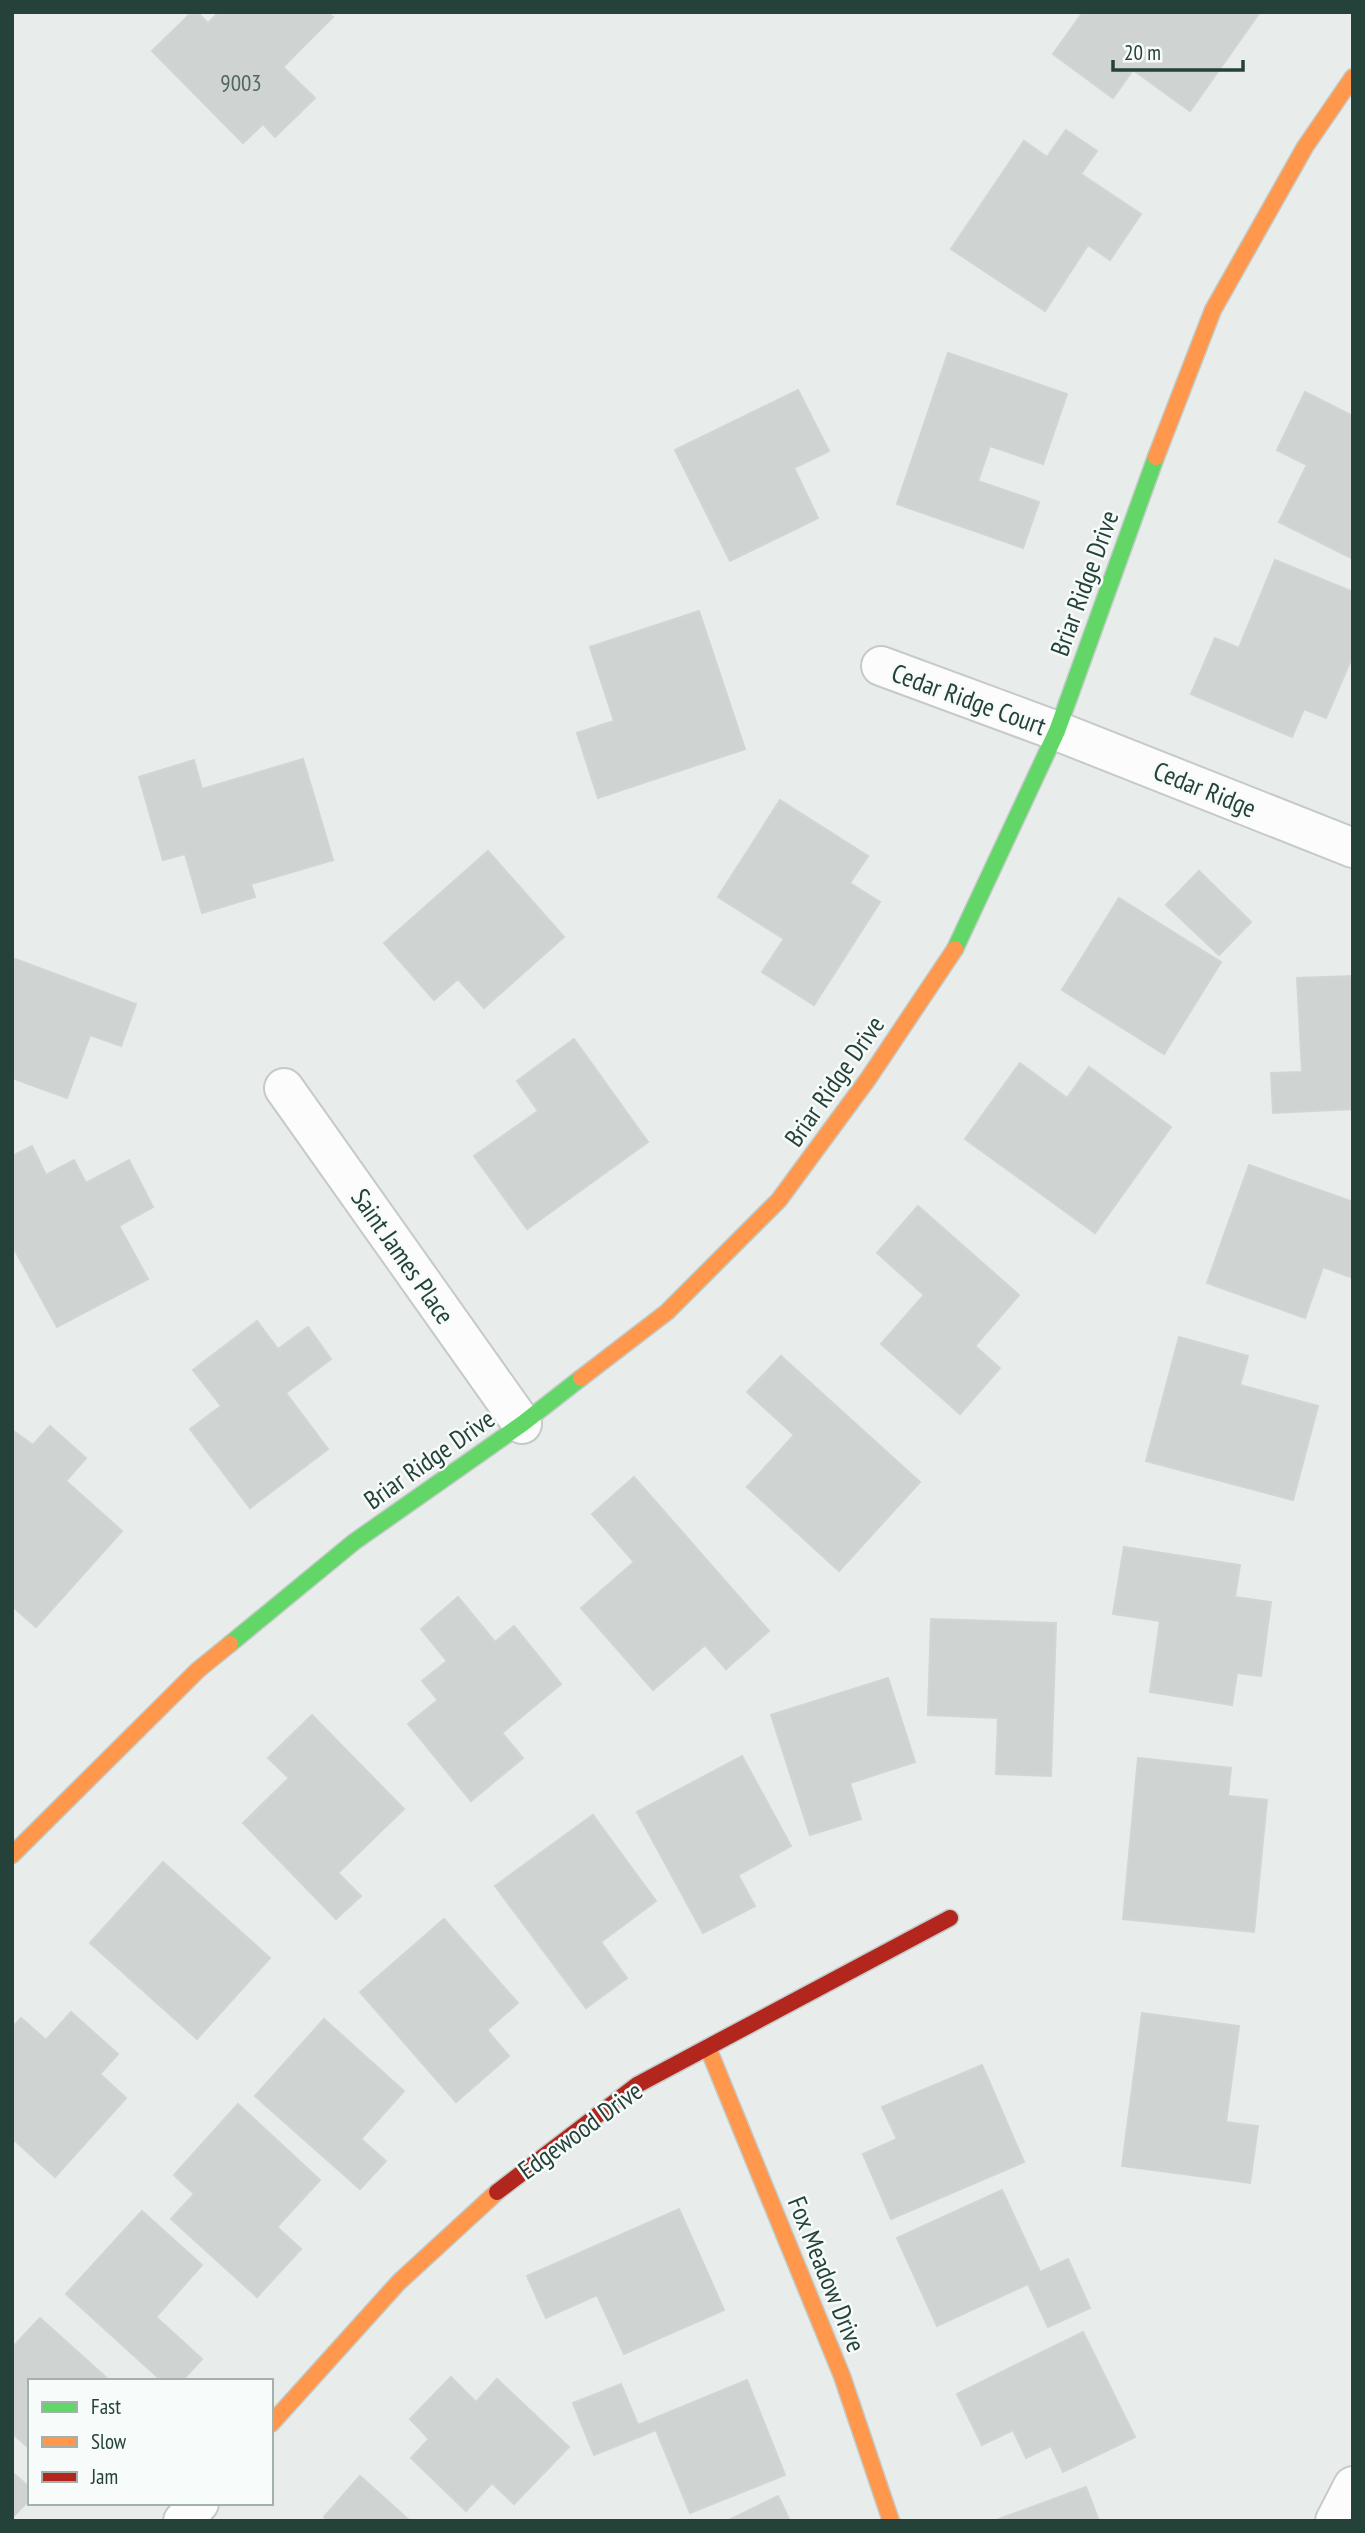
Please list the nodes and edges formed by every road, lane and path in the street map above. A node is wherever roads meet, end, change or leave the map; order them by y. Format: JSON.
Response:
{"nodes":[{"id":1,"x":1353,"y":77,"type":"edge"},
{"id":2,"x":881,"y":666,"type":"dead end"},
{"id":3,"x":1058,"y":731,"type":"junction"},
{"id":4,"x":1353,"y":848,"type":"edge"},
{"id":5,"x":284,"y":1088,"type":"dead end"},
{"id":6,"x":522,"y":1424,"type":"junction"},
{"id":7,"x":12,"y":1855,"type":"edge"},
{"id":8,"x":950,"y":1918,"type":"dead end"},
{"id":9,"x":708,"y":2048,"type":"junction"},
{"id":10,"x":273,"y":2422,"type":"edge"},
{"id":11,"x":1353,"y":2488,"type":"edge"},
{"id":12,"x":197,"y":2505,"type":"edge"},
{"id":13,"x":183,"y":2521,"type":"edge"},
{"id":14,"x":891,"y":2521,"type":"edge"},
{"id":15,"x":1335,"y":2521,"type":"edge"}],
"edges":[{"from":1,"to":3,"type":"street","name":"Briar Ridge Drive"},
{"from":2,"to":3,"type":"street","name":"Cedar Ridge Court"},
{"from":3,"to":4,"type":"street","name":"Cedar Ridge"},
{"from":3,"to":6,"type":"street","name":"Briar Ridge Drive"},
{"from":5,"to":6,"type":"street","name":"Saint James Place"},
{"from":6,"to":7,"type":"street","name":"Briar Ridge Drive"},
{"from":8,"to":9,"type":"street","name":"Edgewood Drive"},
{"from":9,"to":10,"type":"street","name":"Edgewood Drive"},
{"from":9,"to":14,"type":"street","name":"Fox Meadow Drive"},
{"from":11,"to":15,"type":"street"},
{"from":12,"to":13,"type":"street"}]}
